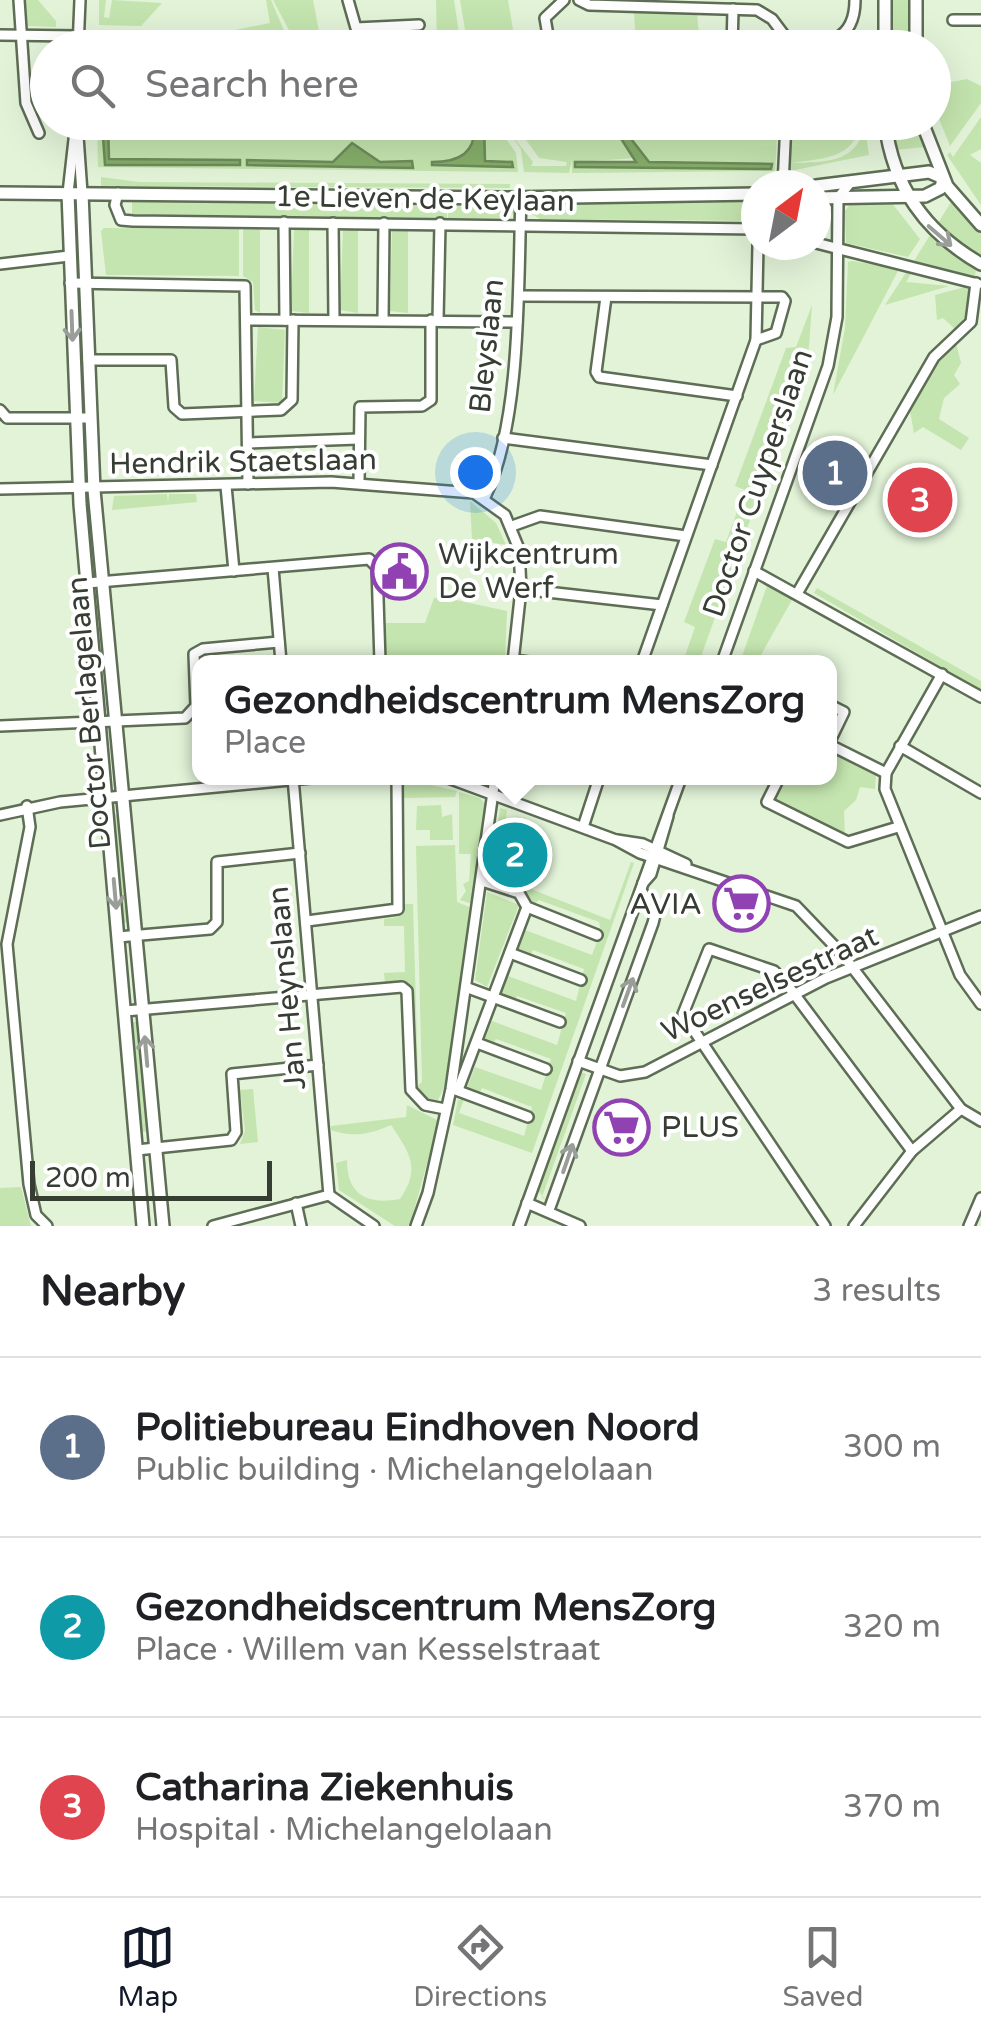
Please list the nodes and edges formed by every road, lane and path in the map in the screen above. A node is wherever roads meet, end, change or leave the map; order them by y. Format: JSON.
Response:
{"nodes":[{"id":1,"x":19,"y":0,"type":"edge"},
{"id":2,"x":80,"y":0,"type":"edge"},
{"id":3,"x":348,"y":0,"type":"edge"},
{"id":4,"x":564,"y":0,"type":"edge"},
{"id":5,"x":579,"y":0,"type":"edge"},
{"id":6,"x":855,"y":0,"type":"edge"},
{"id":7,"x":886,"y":0,"type":"edge"},
{"id":8,"x":916,"y":0,"type":"edge"},
{"id":9,"x":648,"y":3,"type":"edge"},
{"id":10,"x":728,"y":6,"type":"edge"},
{"id":11,"x":953,"y":20,"type":"dead end"},
{"id":12,"x":981,"y":20,"type":"edge"},
{"id":13,"x":420,"y":24,"type":"dead end"},
{"id":14,"x":79,"y":30,"type":"edge"},
{"id":15,"x":547,"y":30,"type":"edge"},
{"id":16,"x":778,"y":30,"type":"edge"},
{"id":17,"x":847,"y":30,"type":"edge"},
{"id":18,"x":886,"y":30,"type":"edge"},
{"id":19,"x":916,"y":30,"type":"edge"},
{"id":20,"x":0,"y":35,"type":"edge"},
{"id":21,"x":20,"y":35,"type":"junction"},
{"id":22,"x":30,"y":36,"type":"edge"},
{"id":23,"x":30,"y":112,"type":"edge"},
{"id":24,"x":74,"y":140,"type":"edge"},
{"id":25,"x":78,"y":140,"type":"edge"},
{"id":26,"x":785,"y":140,"type":"edge"},
{"id":27,"x":889,"y":140,"type":"edge"},
{"id":28,"x":929,"y":140,"type":"edge"},
{"id":29,"x":784,"y":170,"type":"edge"},
{"id":30,"x":897,"y":176,"type":"junction"},
{"id":31,"x":943,"y":178,"type":"junction"},
{"id":32,"x":852,"y":182,"type":"junction"},
{"id":33,"x":831,"y":185,"type":"edge"},
{"id":34,"x":0,"y":193,"type":"edge"},
{"id":35,"x":68,"y":193,"type":"junction"},
{"id":36,"x":82,"y":193,"type":"junction"},
{"id":37,"x":831,"y":193,"type":"edge"},
{"id":38,"x":118,"y":194,"type":"junction"},
{"id":39,"x":741,"y":194,"type":"edge"},
{"id":40,"x":521,"y":196,"type":"junction"},
{"id":41,"x":831,"y":198,"type":"edge"},
{"id":42,"x":838,"y":198,"type":"junction"},
{"id":43,"x":908,"y":198,"type":"junction"},
{"id":44,"x":284,"y":222,"type":"junction"},
{"id":45,"x":384,"y":222,"type":"junction"},
{"id":46,"x":440,"y":222,"type":"junction"},
{"id":47,"x":334,"y":223,"type":"junction"},
{"id":48,"x":520,"y":225,"type":"junction"},
{"id":49,"x":981,"y":225,"type":"edge"},
{"id":50,"x":741,"y":229,"type":"edge"},
{"id":51,"x":831,"y":246,"type":"edge"},
{"id":52,"x":838,"y":248,"type":"junction"},
{"id":53,"x":69,"y":256,"type":"junction"},
{"id":54,"x":758,"y":260,"type":"edge"},
{"id":55,"x":0,"y":264,"type":"edge"},
{"id":56,"x":981,"y":264,"type":"edge"},
{"id":57,"x":70,"y":283,"type":"junction"},
{"id":58,"x":84,"y":283,"type":"junction"},
{"id":59,"x":978,"y":284,"type":"edge"},
{"id":60,"x":521,"y":296,"type":"junction"},
{"id":61,"x":758,"y":297,"type":"junction"},
{"id":62,"x":606,"y":298,"type":"junction"},
{"id":63,"x":248,"y":320,"type":"junction"},
{"id":64,"x":289,"y":320,"type":"junction"},
{"id":65,"x":334,"y":320,"type":"junction"},
{"id":66,"x":383,"y":320,"type":"junction"},
{"id":67,"x":435,"y":320,"type":"junction"},
{"id":68,"x":516,"y":322,"type":"junction"},
{"id":69,"x":756,"y":340,"type":"junction"},
{"id":70,"x":88,"y":360,"type":"junction"},
{"id":71,"x":737,"y":396,"type":"junction"},
{"id":72,"x":0,"y":410,"type":"edge"},
{"id":73,"x":248,"y":411,"type":"junction"},
{"id":74,"x":90,"y":418,"type":"junction"},
{"id":75,"x":75,"y":419,"type":"junction"},
{"id":76,"x":503,"y":438,"type":"junction"},
{"id":77,"x":358,"y":439,"type":"junction"},
{"id":78,"x":248,"y":444,"type":"junction"},
{"id":79,"x":712,"y":465,"type":"junction"},
{"id":80,"x":359,"y":482,"type":"junction"},
{"id":81,"x":248,"y":484,"type":"junction"},
{"id":82,"x":226,"y":486,"type":"junction"},
{"id":83,"x":80,"y":489,"type":"junction"},
{"id":84,"x":0,"y":490,"type":"edge"},
{"id":85,"x":94,"y":490,"type":"junction"},
{"id":86,"x":485,"y":497,"type":"junction"},
{"id":87,"x":512,"y":526,"type":"junction"},
{"id":88,"x":686,"y":536,"type":"junction"},
{"id":89,"x":273,"y":568,"type":"junction"},
{"id":90,"x":234,"y":571,"type":"junction"},
{"id":91,"x":754,"y":571,"type":"junction"},
{"id":92,"x":102,"y":582,"type":"junction"},
{"id":93,"x":87,"y":584,"type":"junction"},
{"id":94,"x":521,"y":588,"type":"junction"},
{"id":95,"x":798,"y":592,"type":"junction"},
{"id":96,"x":662,"y":605,"type":"junction"},
{"id":97,"x":280,"y":642,"type":"junction"},
{"id":98,"x":197,"y":655,"type":"edge"},
{"id":99,"x":281,"y":655,"type":"edge"},
{"id":100,"x":380,"y":655,"type":"edge"},
{"id":101,"x":514,"y":655,"type":"edge"},
{"id":102,"x":644,"y":655,"type":"edge"},
{"id":103,"x":724,"y":655,"type":"edge"},
{"id":104,"x":942,"y":674,"type":"junction"},
{"id":105,"x":981,"y":697,"type":"edge"},
{"id":106,"x":192,"y":713,"type":"edge"},
{"id":107,"x":116,"y":722,"type":"junction"},
{"id":108,"x":99,"y":723,"type":"junction"},
{"id":109,"x":0,"y":726,"type":"edge"},
{"id":110,"x":900,"y":746,"type":"junction"},
{"id":111,"x":837,"y":747,"type":"edge"},
{"id":112,"x":886,"y":773,"type":"junction"},
{"id":113,"x":226,"y":785,"type":"edge"},
{"id":114,"x":294,"y":785,"type":"edge"},
{"id":115,"x":397,"y":785,"type":"edge"},
{"id":116,"x":468,"y":785,"type":"edge"},
{"id":117,"x":495,"y":785,"type":"edge"},
{"id":118,"x":517,"y":785,"type":"edge"},
{"id":119,"x":597,"y":785,"type":"edge"},
{"id":120,"x":679,"y":785,"type":"edge"},
{"id":121,"x":776,"y":785,"type":"edge"},
{"id":122,"x":981,"y":793,"type":"edge"},
{"id":123,"x":493,"y":794,"type":"junction"},
{"id":124,"x":122,"y":796,"type":"junction"},
{"id":125,"x":106,"y":797,"type":"junction"},
{"id":126,"x":511,"y":800,"type":"junction"},
{"id":127,"x":27,"y":806,"type":"junction"},
{"id":128,"x":0,"y":815,"type":"edge"},
{"id":129,"x":583,"y":827,"type":"junction"},
{"id":130,"x":898,"y":827,"type":"junction"},
{"id":131,"x":300,"y":853,"type":"junction"},
{"id":132,"x":655,"y":853,"type":"junction"},
{"id":133,"x":482,"y":881,"type":"junction"},
{"id":134,"x":642,"y":886,"type":"junction"},
{"id":135,"x":527,"y":906,"type":"junction"},
{"id":136,"x":981,"y":916,"type":"edge"},
{"id":137,"x":307,"y":921,"type":"junction"},
{"id":138,"x":942,"y":933,"type":"junction"},
{"id":139,"x":596,"y":935,"type":"dead end"},
{"id":140,"x":135,"y":936,"type":"junction"},
{"id":141,"x":118,"y":938,"type":"junction"},
{"id":142,"x":4,"y":944,"type":"edge"},
{"id":143,"x":510,"y":953,"type":"junction"},
{"id":144,"x":853,"y":968,"type":"junction"},
{"id":145,"x":581,"y":980,"type":"dead end"},
{"id":146,"x":468,"y":988,"type":"junction"},
{"id":147,"x":312,"y":994,"type":"junction"},
{"id":148,"x":796,"y":995,"type":"junction"},
{"id":149,"x":492,"y":997,"type":"junction"},
{"id":150,"x":981,"y":1004,"type":"edge"},
{"id":151,"x":142,"y":1010,"type":"junction"},
{"id":152,"x":125,"y":1011,"type":"junction"},
{"id":153,"x":560,"y":1022,"type":"dead end"},
{"id":154,"x":477,"y":1043,"type":"junction"},
{"id":155,"x":701,"y":1043,"type":"junction"},
{"id":156,"x":578,"y":1061,"type":"junction"},
{"id":157,"x":318,"y":1065,"type":"junction"},
{"id":158,"x":546,"y":1069,"type":"dead end"},
{"id":159,"x":600,"y":1069,"type":"junction"},
{"id":160,"x":454,"y":1089,"type":"junction"},
{"id":161,"x":445,"y":1109,"type":"junction"},
{"id":162,"x":962,"y":1110,"type":"junction"},
{"id":163,"x":528,"y":1116,"type":"dead end"},
{"id":164,"x":981,"y":1121,"type":"edge"},
{"id":165,"x":155,"y":1148,"type":"junction"},
{"id":166,"x":137,"y":1150,"type":"junction"},
{"id":167,"x":912,"y":1150,"type":"junction"},
{"id":168,"x":329,"y":1195,"type":"junction"},
{"id":169,"x":981,"y":1198,"type":"edge"},
{"id":170,"x":527,"y":1202,"type":"junction"},
{"id":171,"x":296,"y":1203,"type":"junction"},
{"id":172,"x":549,"y":1210,"type":"junction"},
{"id":173,"x":46,"y":1226,"type":"edge"},
{"id":174,"x":143,"y":1226,"type":"edge"},
{"id":175,"x":163,"y":1226,"type":"edge"},
{"id":176,"x":214,"y":1226,"type":"edge"},
{"id":177,"x":301,"y":1226,"type":"edge"},
{"id":178,"x":374,"y":1226,"type":"edge"},
{"id":179,"x":416,"y":1226,"type":"edge"},
{"id":180,"x":519,"y":1226,"type":"edge"},
{"id":181,"x":580,"y":1226,"type":"edge"},
{"id":182,"x":825,"y":1226,"type":"edge"},
{"id":183,"x":854,"y":1226,"type":"edge"},
{"id":184,"x":969,"y":1226,"type":"edge"}],
"edges":[{"from":1,"to":21,"type":"street"},
{"from":2,"to":14,"type":"street"},
{"from":3,"to":13,"type":"street"},
{"from":4,"to":15,"type":"street"},
{"from":5,"to":9,"type":"street"},
{"from":6,"to":17,"type":"street"},
{"from":7,"to":18,"type":"main road"},
{"from":8,"to":19,"type":"main road"},
{"from":9,"to":10,"type":"street"},
{"from":10,"to":16,"type":"street"},
{"from":11,"to":12,"type":"street"},
{"from":20,"to":21,"type":"street"},
{"from":21,"to":22,"type":"street"},
{"from":21,"to":23,"type":"street"},
{"from":24,"to":35,"type":"street"},
{"from":25,"to":36,"type":"street"},
{"from":26,"to":29,"type":"street"},
{"from":27,"to":30,"type":"main road"},
{"from":28,"to":31,"type":"main road"},
{"from":30,"to":31,"type":"main road"},
{"from":30,"to":32,"type":"main road"},
{"from":30,"to":43,"type":"main road"},
{"from":31,"to":43,"type":"main road"},
{"from":31,"to":49,"type":"main road"},
{"from":32,"to":33,"type":"main road"},
{"from":32,"to":42,"type":"street"},
{"from":34,"to":35,"type":"main road","name":"1e Lieven de Keylaan"},
{"from":35,"to":36,"type":"main road","name":"1e Lieven de Keylaan"},
{"from":35,"to":53,"type":"main road","name":"Doctor Berlagelaan"},
{"from":36,"to":38,"type":"main road","name":"1e Lieven de Keylaan"},
{"from":36,"to":58,"type":"main road","name":"Doctor Berlagelaan"},
{"from":37,"to":42,"type":"street"},
{"from":38,"to":40,"type":"main road","name":"1e Lieven de Keylaan"},
{"from":38,"to":44,"type":"street","name":"1e Lieven de Keylaan"},
{"from":39,"to":40,"type":"main road","name":"1e Lieven de Keylaan"},
{"from":40,"to":48,"type":"street","name":"Bleyslaan"},
{"from":41,"to":42,"type":"main road"},
{"from":42,"to":43,"type":"main road"},
{"from":42,"to":52,"type":"street","name":"Doctor Cuyperslaan"},
{"from":43,"to":56,"type":"main road","one_way":true},
{"from":44,"to":47,"type":"street","name":"1e Lieven de Keylaan"},
{"from":44,"to":64,"type":"street"},
{"from":45,"to":46,"type":"street","name":"1e Lieven de Keylaan"},
{"from":45,"to":47,"type":"street","name":"1e Lieven de Keylaan"},
{"from":45,"to":66,"type":"street"},
{"from":46,"to":48,"type":"street","name":"1e Lieven de Keylaan"},
{"from":46,"to":67,"type":"street"},
{"from":47,"to":65,"type":"street"},
{"from":48,"to":50,"type":"street","name":"1e Lieven de Keylaan"},
{"from":48,"to":60,"type":"street","name":"Bleyslaan"},
{"from":51,"to":52,"type":"street"},
{"from":52,"to":59,"type":"street"},
{"from":52,"to":91,"type":"street","name":"Doctor Cuyperslaan"},
{"from":53,"to":55,"type":"street"},
{"from":53,"to":57,"type":"main road","name":"Doctor Berlagelaan"},
{"from":54,"to":61,"type":"street"},
{"from":57,"to":58,"type":"street"},
{"from":57,"to":75,"type":"main road","name":"Doctor Berlagelaan","one_way":true},
{"from":58,"to":63,"type":"street"},
{"from":58,"to":70,"type":"main road","name":"Doctor Berlagelaan"},
{"from":59,"to":95,"type":"street"},
{"from":60,"to":62,"type":"street"},
{"from":60,"to":68,"type":"street","name":"Bleyslaan"},
{"from":61,"to":62,"type":"street"},
{"from":61,"to":69,"type":"street"},
{"from":61,"to":69,"type":"street"},
{"from":62,"to":71,"type":"street"},
{"from":63,"to":64,"type":"street"},
{"from":63,"to":73,"type":"street"},
{"from":64,"to":65,"type":"street"},
{"from":64,"to":73,"type":"street"},
{"from":65,"to":66,"type":"street"},
{"from":66,"to":67,"type":"street"},
{"from":67,"to":68,"type":"street"},
{"from":67,"to":77,"type":"street"},
{"from":68,"to":76,"type":"street","name":"Bleyslaan"},
{"from":69,"to":71,"type":"street"},
{"from":70,"to":73,"type":"street"},
{"from":70,"to":74,"type":"main road","name":"Doctor Berlagelaan"},
{"from":71,"to":79,"type":"street"},
{"from":72,"to":75,"type":"street"},
{"from":73,"to":78,"type":"street"},
{"from":74,"to":75,"type":"street"},
{"from":74,"to":85,"type":"main road","name":"Doctor Berlagelaan"},
{"from":75,"to":83,"type":"main road","name":"Doctor Berlagelaan"},
{"from":76,"to":79,"type":"street"},
{"from":76,"to":86,"type":"street","name":"Bleyslaan"},
{"from":77,"to":78,"type":"street"},
{"from":77,"to":80,"type":"street"},
{"from":78,"to":81,"type":"street"},
{"from":79,"to":88,"type":"street"},
{"from":80,"to":81,"type":"street","name":"Hendrik Staetslaan"},
{"from":80,"to":86,"type":"street","name":"Hendrik Staetslaan"},
{"from":81,"to":82,"type":"street","name":"Hendrik Staetslaan"},
{"from":82,"to":85,"type":"street","name":"Hendrik Staetslaan"},
{"from":82,"to":90,"type":"street"},
{"from":83,"to":84,"type":"street","name":"Hendrik Staetslaan"},
{"from":83,"to":85,"type":"street","name":"Hendrik Staetslaan"},
{"from":83,"to":93,"type":"main road","name":"Doctor Berlagelaan"},
{"from":85,"to":92,"type":"main road","name":"Doctor Berlagelaan"},
{"from":86,"to":87,"type":"street"},
{"from":87,"to":88,"type":"street"},
{"from":87,"to":94,"type":"street"},
{"from":88,"to":96,"type":"street"},
{"from":89,"to":90,"type":"street"},
{"from":89,"to":97,"type":"street"},
{"from":89,"to":100,"type":"street"},
{"from":90,"to":92,"type":"street"},
{"from":91,"to":95,"type":"street"},
{"from":91,"to":103,"type":"street","name":"Doctor Cuyperslaan"},
{"from":92,"to":93,"type":"street"},
{"from":92,"to":107,"type":"main road","name":"Doctor Berlagelaan"},
{"from":93,"to":108,"type":"main road","name":"Doctor Berlagelaan"},
{"from":94,"to":96,"type":"street"},
{"from":94,"to":101,"type":"street"},
{"from":95,"to":104,"type":"street"},
{"from":96,"to":102,"type":"street"},
{"from":97,"to":98,"type":"street"},
{"from":97,"to":99,"type":"street"},
{"from":104,"to":105,"type":"street"},
{"from":104,"to":110,"type":"street"},
{"from":106,"to":107,"type":"street"},
{"from":107,"to":108,"type":"street"},
{"from":107,"to":124,"type":"main road","name":"Doctor Berlagelaan"},
{"from":108,"to":109,"type":"street"},
{"from":108,"to":125,"type":"main road","name":"Doctor Berlagelaan"},
{"from":110,"to":112,"type":"street"},
{"from":110,"to":122,"type":"street"},
{"from":111,"to":112,"type":"street"},
{"from":112,"to":130,"type":"street"},
{"from":113,"to":124,"type":"street"},
{"from":114,"to":131,"type":"street","name":"Jan Heynslaan"},
{"from":115,"to":137,"type":"street"},
{"from":116,"to":123,"type":"street"},
{"from":117,"to":123,"type":"street"},
{"from":118,"to":126,"type":"street"},
{"from":119,"to":129,"type":"street"},
{"from":120,"to":132,"type":"street"},
{"from":121,"to":130,"type":"street"},
{"from":123,"to":126,"type":"street"},
{"from":123,"to":133,"type":"street"},
{"from":124,"to":125,"type":"street"},
{"from":124,"to":140,"type":"main road","name":"Doctor Berlagelaan"},
{"from":125,"to":127,"type":"street"},
{"from":125,"to":141,"type":"main road","name":"Doctor Berlagelaan","one_way":true},
{"from":126,"to":129,"type":"street"},
{"from":127,"to":128,"type":"street"},
{"from":127,"to":142,"type":"street"},
{"from":129,"to":132,"type":"street"},
{"from":130,"to":138,"type":"street"},
{"from":131,"to":137,"type":"street","name":"Jan Heynslaan"},
{"from":131,"to":140,"type":"street"},
{"from":132,"to":134,"type":"street"},
{"from":132,"to":144,"type":"street"},
{"from":133,"to":135,"type":"street"},
{"from":133,"to":146,"type":"street"},
{"from":134,"to":156,"type":"street"},
{"from":159,"to":134,"type":"street","one_way":true},
{"from":135,"to":139,"type":"street"},
{"from":135,"to":143,"type":"street"},
{"from":136,"to":138,"type":"street","name":"Woenselsestraat"},
{"from":137,"to":147,"type":"street","name":"Jan Heynslaan"},
{"from":138,"to":144,"type":"street","name":"Woenselsestraat"},
{"from":138,"to":150,"type":"street"},
{"from":140,"to":141,"type":"street"},
{"from":140,"to":151,"type":"main road","name":"Doctor Berlagelaan"},
{"from":141,"to":152,"type":"main road","name":"Doctor Berlagelaan"},
{"from":142,"to":173,"type":"street"},
{"from":143,"to":145,"type":"street"},
{"from":143,"to":149,"type":"street"},
{"from":144,"to":148,"type":"street","name":"Woenselsestraat"},
{"from":144,"to":162,"type":"street"},
{"from":146,"to":149,"type":"street"},
{"from":146,"to":160,"type":"street"},
{"from":147,"to":151,"type":"street"},
{"from":147,"to":157,"type":"street","name":"Jan Heynslaan"},
{"from":147,"to":161,"type":"street"},
{"from":148,"to":155,"type":"street","name":"Woenselsestraat"},
{"from":148,"to":155,"type":"street"},
{"from":148,"to":167,"type":"street"},
{"from":149,"to":153,"type":"street"},
{"from":149,"to":154,"type":"street"},
{"from":151,"to":152,"type":"street"},
{"from":165,"to":151,"type":"main road","name":"Doctor Berlagelaan","one_way":true},
{"from":152,"to":166,"type":"main road","name":"Doctor Berlagelaan"},
{"from":154,"to":158,"type":"street"},
{"from":154,"to":160,"type":"street"},
{"from":155,"to":159,"type":"street","name":"Woenselsestraat"},
{"from":155,"to":182,"type":"street"},
{"from":156,"to":159,"type":"street","name":"Woenselsestraat"},
{"from":156,"to":170,"type":"street"},
{"from":157,"to":165,"type":"street"},
{"from":157,"to":168,"type":"street","name":"Jan Heynslaan"},
{"from":172,"to":159,"type":"street","one_way":true},
{"from":160,"to":161,"type":"street"},
{"from":160,"to":163,"type":"street"},
{"from":161,"to":179,"type":"street"},
{"from":162,"to":164,"type":"street"},
{"from":162,"to":167,"type":"street"},
{"from":165,"to":166,"type":"street"},
{"from":165,"to":175,"type":"main road","name":"Doctor Berlagelaan"},
{"from":166,"to":174,"type":"main road","name":"Doctor Berlagelaan"},
{"from":167,"to":183,"type":"street"},
{"from":168,"to":171,"type":"street"},
{"from":168,"to":178,"type":"street"},
{"from":169,"to":184,"type":"street"},
{"from":170,"to":172,"type":"street"},
{"from":170,"to":180,"type":"street"},
{"from":171,"to":176,"type":"street"},
{"from":171,"to":177,"type":"street"},
{"from":172,"to":181,"type":"street"}]}
